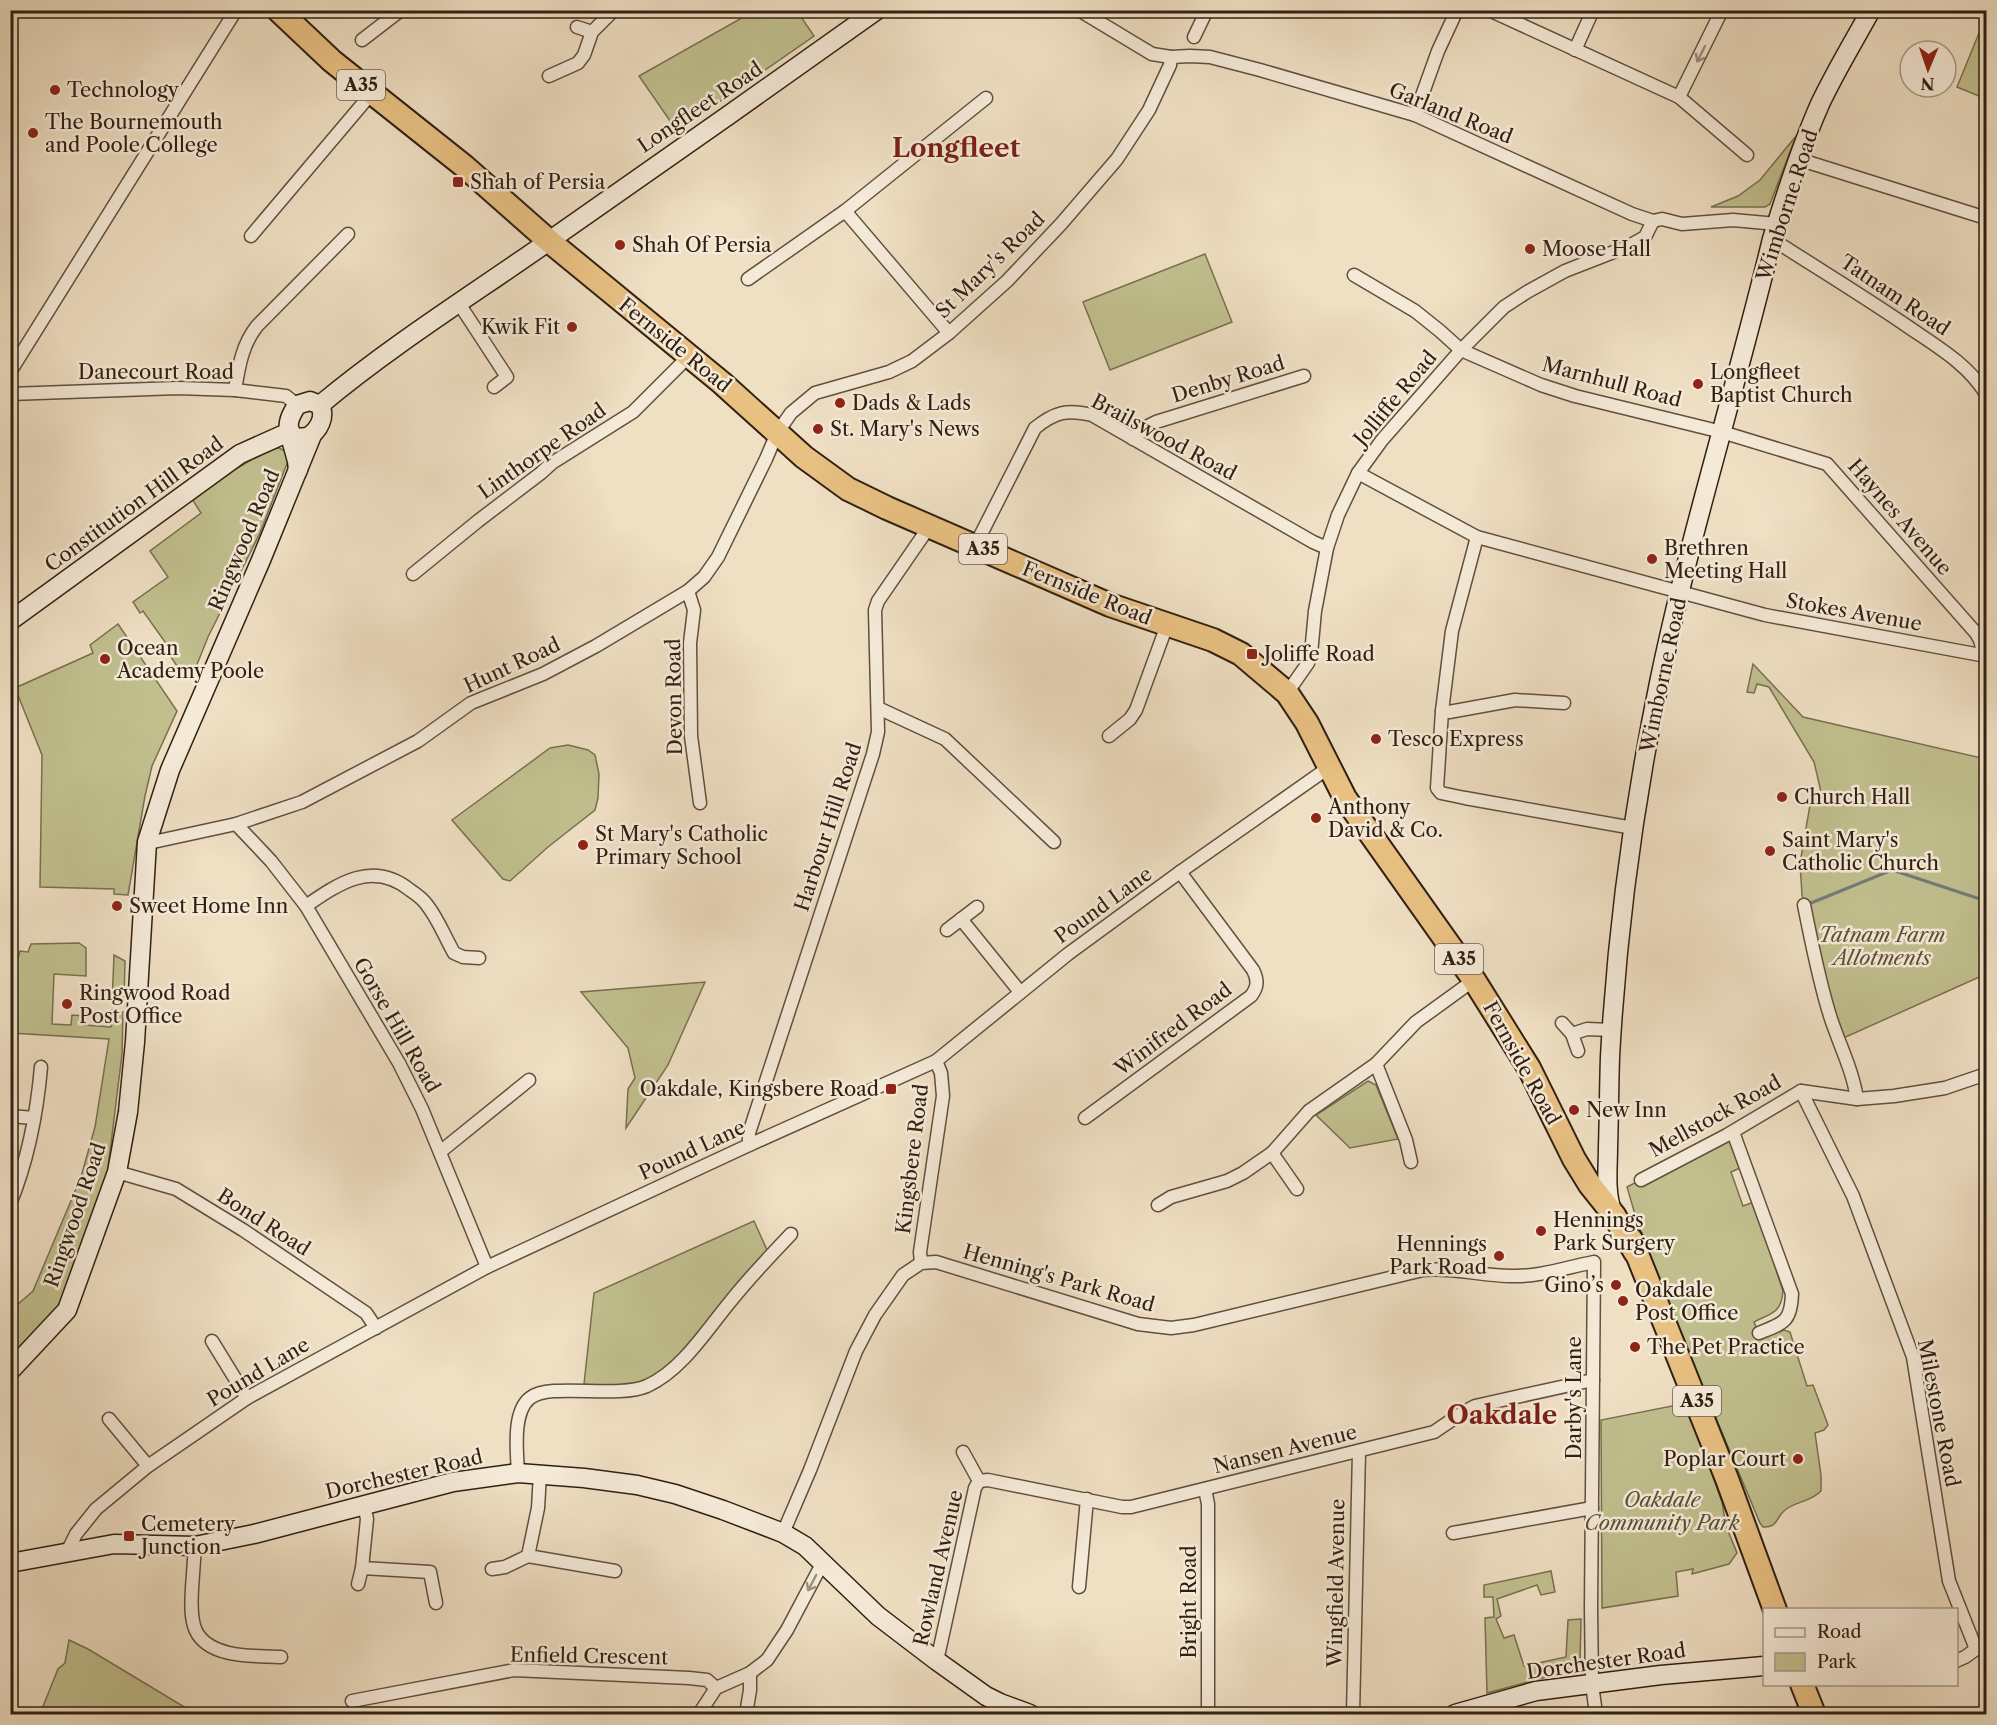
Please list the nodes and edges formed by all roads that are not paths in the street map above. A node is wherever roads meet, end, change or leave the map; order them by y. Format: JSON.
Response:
{"nodes":[{"id":1,"x":236,"y":10,"type":"edge"},
{"id":2,"x":278,"y":10,"type":"edge"},
{"id":3,"x":401,"y":10,"type":"edge"},
{"id":4,"x":614,"y":10,"type":"edge"},
{"id":5,"x":877,"y":10,"type":"edge"},
{"id":6,"x":1079,"y":10,"type":"edge"},
{"id":7,"x":1207,"y":10,"type":"edge"},
{"id":8,"x":1457,"y":10,"type":"edge"},
{"id":9,"x":1489,"y":10,"type":"edge"},
{"id":10,"x":1593,"y":10,"type":"edge"},
{"id":11,"x":1722,"y":10,"type":"edge"},
{"id":12,"x":1864,"y":13,"type":"edge"},
{"id":13,"x":577,"y":27,"type":"dead end"},
{"id":14,"x":592,"y":32,"type":"junction"},
{"id":15,"x":1194,"y":37,"type":"dead end"},
{"id":16,"x":362,"y":40,"type":"dead end"},
{"id":17,"x":1575,"y":50,"type":"junction"},
{"id":18,"x":1171,"y":57,"type":"junction"},
{"id":19,"x":549,"y":76,"type":"dead end"},
{"id":20,"x":371,"y":94,"type":"junction"},
{"id":21,"x":1679,"y":97,"type":"junction"},
{"id":22,"x":986,"y":98,"type":"dead end"},
{"id":23,"x":1415,"y":115,"type":"junction"},
{"id":24,"x":1747,"y":155,"type":"dead end"},
{"id":25,"x":1798,"y":159,"type":"junction"},
{"id":26,"x":845,"y":211,"type":"junction"},
{"id":27,"x":1986,"y":218,"type":"edge"},
{"id":28,"x":1653,"y":221,"type":"junction"},
{"id":29,"x":1774,"y":231,"type":"junction"},
{"id":30,"x":348,"y":234,"type":"dead end"},
{"id":31,"x":251,"y":236,"type":"dead end"},
{"id":32,"x":549,"y":242,"type":"junction"},
{"id":33,"x":1354,"y":274,"type":"dead end"},
{"id":34,"x":748,"y":279,"type":"dead end"},
{"id":35,"x":458,"y":302,"type":"junction"},
{"id":36,"x":949,"y":333,"type":"junction"},
{"id":37,"x":1461,"y":351,"type":"junction"},
{"id":38,"x":689,"y":356,"type":"junction"},
{"id":39,"x":10,"y":372,"type":"edge"},
{"id":40,"x":1304,"y":376,"type":"dead end"},
{"id":41,"x":494,"y":387,"type":"dead end"},
{"id":42,"x":235,"y":390,"type":"junction"},
{"id":43,"x":10,"y":394,"type":"edge"},
{"id":44,"x":1986,"y":394,"type":"edge"},
{"id":45,"x":297,"y":405,"type":"junction"},
{"id":46,"x":320,"y":405,"type":"junction"},
{"id":47,"x":289,"y":432,"type":"junction"},
{"id":48,"x":1722,"y":432,"type":"junction"},
{"id":49,"x":777,"y":433,"type":"junction"},
{"id":50,"x":312,"y":435,"type":"junction"},
{"id":51,"x":1133,"y":439,"type":"junction"},
{"id":52,"x":298,"y":470,"type":"junction"},
{"id":53,"x":1358,"y":473,"type":"junction"},
{"id":54,"x":929,"y":526,"type":"junction"},
{"id":55,"x":1477,"y":537,"type":"junction"},
{"id":56,"x":975,"y":546,"type":"junction"},
{"id":57,"x":1327,"y":548,"type":"junction"},
{"id":58,"x":413,"y":574,"type":"dead end"},
{"id":59,"x":688,"y":591,"type":"junction"},
{"id":60,"x":1680,"y":591,"type":"junction"},
{"id":61,"x":10,"y":621,"type":"edge"},
{"id":62,"x":1167,"y":625,"type":"junction"},
{"id":63,"x":1985,"y":656,"type":"edge"},
{"id":64,"x":1287,"y":693,"type":"junction"},
{"id":65,"x":1564,"y":703,"type":"dead end"},
{"id":66,"x":878,"y":708,"type":"junction"},
{"id":67,"x":1442,"y":711,"type":"junction"},
{"id":68,"x":1108,"y":736,"type":"dead end"},
{"id":69,"x":1328,"y":768,"type":"junction"},
{"id":70,"x":700,"y":803,"type":"dead end"},
{"id":71,"x":237,"y":824,"type":"junction"},
{"id":72,"x":1634,"y":828,"type":"junction"},
{"id":73,"x":147,"y":842,"type":"junction"},
{"id":74,"x":1054,"y":842,"type":"dead end"},
{"id":75,"x":1180,"y":872,"type":"junction"},
{"id":76,"x":1804,"y":905,"type":"dead end"},
{"id":77,"x":306,"y":906,"type":"junction"},
{"id":78,"x":977,"y":907,"type":"dead end"},
{"id":79,"x":962,"y":919,"type":"junction"},
{"id":80,"x":947,"y":930,"type":"dead end"},
{"id":81,"x":479,"y":958,"type":"dead end"},
{"id":82,"x":1474,"y":980,"type":"junction"},
{"id":83,"x":1020,"y":992,"type":"junction"},
{"id":84,"x":1562,"y":1023,"type":"dead end"},
{"id":85,"x":1612,"y":1030,"type":"junction"},
{"id":86,"x":1572,"y":1034,"type":"junction"},
{"id":87,"x":1578,"y":1051,"type":"dead end"},
{"id":88,"x":936,"y":1061,"type":"junction"},
{"id":89,"x":1376,"y":1065,"type":"junction"},
{"id":90,"x":41,"y":1067,"type":"dead end"},
{"id":91,"x":1986,"y":1074,"type":"edge"},
{"id":92,"x":529,"y":1080,"type":"dead end"},
{"id":93,"x":1801,"y":1091,"type":"junction"},
{"id":94,"x":1857,"y":1099,"type":"junction"},
{"id":95,"x":10,"y":1116,"type":"edge"},
{"id":96,"x":34,"y":1118,"type":"junction"},
{"id":97,"x":1086,"y":1119,"type":"dead end"},
{"id":98,"x":1733,"y":1132,"type":"junction"},
{"id":99,"x":749,"y":1145,"type":"junction"},
{"id":100,"x":440,"y":1152,"type":"junction"},
{"id":101,"x":1272,"y":1153,"type":"junction"},
{"id":102,"x":1411,"y":1162,"type":"dead end"},
{"id":103,"x":117,"y":1173,"type":"junction"},
{"id":104,"x":1641,"y":1180,"type":"dead end"},
{"id":105,"x":1297,"y":1189,"type":"dead end"},
{"id":106,"x":10,"y":1204,"type":"edge"},
{"id":107,"x":1158,"y":1205,"type":"dead end"},
{"id":108,"x":1612,"y":1205,"type":"junction"},
{"id":109,"x":791,"y":1234,"type":"dead end"},
{"id":110,"x":1594,"y":1262,"type":"joint"},
{"id":111,"x":921,"y":1263,"type":"junction"},
{"id":112,"x":487,"y":1267,"type":"junction"},
{"id":113,"x":376,"y":1328,"type":"junction"},
{"id":114,"x":1759,"y":1333,"type":"dead end"},
{"id":115,"x":212,"y":1341,"type":"dead end"},
{"id":116,"x":10,"y":1371,"type":"edge"},
{"id":117,"x":1593,"y":1380,"type":"junction"},
{"id":118,"x":246,"y":1398,"type":"junction"},
{"id":119,"x":109,"y":1419,"type":"dead end"},
{"id":120,"x":963,"y":1452,"type":"dead end"},
{"id":121,"x":1359,"y":1452,"type":"junction"},
{"id":122,"x":148,"y":1466,"type":"junction"},
{"id":123,"x":518,"y":1473,"type":"junction"},
{"id":124,"x":540,"y":1474,"type":"junction"},
{"id":125,"x":979,"y":1481,"type":"junction"},
{"id":126,"x":1205,"y":1489,"type":"junction"},
{"id":127,"x":1087,"y":1499,"type":"junction"},
{"id":128,"x":364,"y":1505,"type":"junction"},
{"id":129,"x":1593,"y":1508,"type":"junction"},
{"id":130,"x":783,"y":1533,"type":"junction"},
{"id":131,"x":1453,"y":1533,"type":"dead end"},
{"id":132,"x":195,"y":1546,"type":"junction"},
{"id":133,"x":67,"y":1552,"type":"junction"},
{"id":134,"x":528,"y":1556,"type":"junction"},
{"id":135,"x":823,"y":1562,"type":"junction"},
{"id":136,"x":10,"y":1563,"type":"edge"},
{"id":137,"x":362,"y":1568,"type":"junction"},
{"id":138,"x":492,"y":1569,"type":"dead end"},
{"id":139,"x":615,"y":1571,"type":"dead end"},
{"id":140,"x":358,"y":1584,"type":"dead end"},
{"id":141,"x":1079,"y":1587,"type":"dead end"},
{"id":142,"x":436,"y":1603,"type":"dead end"},
{"id":143,"x":1773,"y":1608,"type":"edge"},
{"id":144,"x":1981,"y":1646,"type":"edge"},
{"id":145,"x":1763,"y":1654,"type":"edge"},
{"id":146,"x":255,"y":1656,"type":"junction"},
{"id":147,"x":281,"y":1657,"type":"dead end"},
{"id":148,"x":1958,"y":1660,"type":"edge"},
{"id":149,"x":937,"y":1661,"type":"junction"},
{"id":150,"x":1763,"y":1666,"type":"edge"},
{"id":151,"x":1740,"y":1667,"type":"junction"},
{"id":152,"x":254,"y":1669,"type":"dead end"},
{"id":153,"x":750,"y":1673,"type":"junction"},
{"id":154,"x":1592,"y":1684,"type":"junction"},
{"id":155,"x":1803,"y":1686,"type":"edge"},
{"id":156,"x":716,"y":1688,"type":"junction"},
{"id":157,"x":352,"y":1701,"type":"dead end"},
{"id":158,"x":699,"y":1714,"type":"edge"},
{"id":159,"x":746,"y":1714,"type":"edge"},
{"id":160,"x":1030,"y":1714,"type":"edge"},
{"id":161,"x":1208,"y":1714,"type":"edge"},
{"id":162,"x":1353,"y":1714,"type":"edge"},
{"id":163,"x":1455,"y":1714,"type":"edge"},
{"id":164,"x":1596,"y":1714,"type":"edge"},
{"id":165,"x":1814,"y":1714,"type":"edge"}],
"edges":[{"from":1,"to":39,"type":"street"},
{"from":2,"to":20,"type":"highway","name":"Fernside Road","number":"A35"},
{"from":3,"to":16,"type":"street"},
{"from":4,"to":14,"type":"street"},
{"from":5,"to":32,"type":"main road","name":"Longfleet Road"},
{"from":6,"to":18,"type":"street","name":"Garland Road"},
{"from":7,"to":15,"type":"street"},
{"from":8,"to":23,"type":"street"},
{"from":9,"to":17,"type":"street"},
{"from":10,"to":17,"type":"street"},
{"from":11,"to":21,"type":"street","one_way":true},
{"from":12,"to":25,"type":"main road","name":"Wimborne Road"},
{"from":13,"to":14,"type":"street"},
{"from":14,"to":19,"type":"street"},
{"from":17,"to":21,"type":"street"},
{"from":18,"to":23,"type":"street","name":"Garland Road"},
{"from":18,"to":36,"type":"street","name":"St Mary's Road"},
{"from":20,"to":31,"type":"street"},
{"from":20,"to":32,"type":"highway","name":"Fernside Road","number":"A35"},
{"from":21,"to":24,"type":"street"},
{"from":22,"to":26,"type":"street"},
{"from":23,"to":28,"type":"street","name":"Garland Road"},
{"from":25,"to":27,"type":"street"},
{"from":25,"to":29,"type":"main road","name":"Wimborne Road"},
{"from":26,"to":34,"type":"street"},
{"from":26,"to":36,"type":"street"},
{"from":28,"to":29,"type":"street","name":"Garland Road"},
{"from":28,"to":37,"type":"street","name":"Jolliffe Road"},
{"from":29,"to":44,"type":"street","name":"Tatnam Road"},
{"from":29,"to":48,"type":"main road","name":"Wimborne Road"},
{"from":30,"to":42,"type":"street"},
{"from":32,"to":35,"type":"main road"},
{"from":32,"to":38,"type":"highway","name":"Fernside Road","number":"A35"},
{"from":33,"to":37,"type":"street"},
{"from":35,"to":41,"type":"street"},
{"from":35,"to":46,"type":"main road"},
{"from":36,"to":49,"type":"street","name":"St Mary's Road"},
{"from":37,"to":48,"type":"street","name":"Marnhull Road"},
{"from":37,"to":53,"type":"street","name":"Jolliffe Road"},
{"from":38,"to":49,"type":"highway","name":"Fernside Road","number":"A35"},
{"from":38,"to":58,"type":"street","name":"Linthorpe Road"},
{"from":40,"to":51,"type":"street","name":"Denby Road"},
{"from":42,"to":43,"type":"street","name":"Danecourt Road"},
{"from":42,"to":45,"type":"street","name":"Danecourt Road"},
{"from":45,"to":46,"type":"main road"},
{"from":45,"to":47,"type":"main road"},
{"from":46,"to":50,"type":"main road"},
{"from":47,"to":50,"type":"main road"},
{"from":47,"to":52,"type":"main road","name":"Ringwood Road"},
{"from":47,"to":61,"type":"main road","name":"Constitution Hill Road"},
{"from":48,"to":60,"type":"main road","name":"Wimborne Road"},
{"from":48,"to":63,"type":"street","name":"Haynes Avenue"},
{"from":49,"to":54,"type":"highway","name":"Fernside Road","number":"A35"},
{"from":49,"to":59,"type":"street","name":"Hunt Road"},
{"from":50,"to":52,"type":"main road","name":"Ringwood Road"},
{"from":51,"to":56,"type":"street","name":"Brailswood Road"},
{"from":51,"to":57,"type":"street","name":"Brailswood Road"},
{"from":52,"to":73,"type":"main road","name":"Ringwood Road"},
{"from":53,"to":55,"type":"street","name":"Stokes Avenue"},
{"from":53,"to":57,"type":"street","name":"Jolliffe Road"},
{"from":54,"to":56,"type":"highway","name":"Fernside Road","number":"A35"},
{"from":54,"to":66,"type":"street","name":"Harbour Hill Road"},
{"from":55,"to":60,"type":"street","name":"Stokes Avenue"},
{"from":55,"to":67,"type":"street"},
{"from":56,"to":62,"type":"highway","name":"Fernside Road","number":"A35"},
{"from":57,"to":64,"type":"street","name":"Jolliffe Road"},
{"from":59,"to":70,"type":"street","name":"Devon Road"},
{"from":59,"to":71,"type":"street","name":"Hunt Road"},
{"from":60,"to":63,"type":"street","name":"Stokes Avenue"},
{"from":60,"to":72,"type":"main road","name":"Wimborne Road"},
{"from":62,"to":64,"type":"highway","name":"Fernside Road","number":"A35"},
{"from":62,"to":68,"type":"street"},
{"from":64,"to":69,"type":"highway","name":"Fernside Road","number":"A35"},
{"from":65,"to":67,"type":"street"},
{"from":66,"to":74,"type":"street"},
{"from":66,"to":99,"type":"street","name":"Harbour Hill Road"},
{"from":67,"to":72,"type":"street"},
{"from":69,"to":75,"type":"street","name":"Pound Lane"},
{"from":69,"to":82,"type":"highway","name":"Fernside Road","number":"A35"},
{"from":71,"to":73,"type":"street","name":"Hunt Road"},
{"from":71,"to":77,"type":"street","name":"Gorse Hill Road"},
{"from":72,"to":85,"type":"main road","name":"Wimborne Road"},
{"from":73,"to":103,"type":"main road","name":"Ringwood Road"},
{"from":75,"to":83,"type":"street","name":"Pound Lane"},
{"from":75,"to":97,"type":"street","name":"Winifred Road"},
{"from":76,"to":94,"type":"street"},
{"from":77,"to":81,"type":"street"},
{"from":77,"to":100,"type":"street","name":"Gorse Hill Road"},
{"from":78,"to":79,"type":"street"},
{"from":79,"to":80,"type":"street"},
{"from":79,"to":83,"type":"street"},
{"from":82,"to":89,"type":"street"},
{"from":82,"to":108,"type":"highway","name":"Fernside Road","number":"A35"},
{"from":83,"to":88,"type":"street","name":"Pound Lane"},
{"from":84,"to":86,"type":"street"},
{"from":85,"to":86,"type":"street"},
{"from":85,"to":108,"type":"main road","name":"Wimborne Road"},
{"from":86,"to":87,"type":"street"},
{"from":88,"to":99,"type":"street","name":"Pound Lane"},
{"from":88,"to":111,"type":"street","name":"Kingsbere Road"},
{"from":89,"to":101,"type":"street"},
{"from":89,"to":102,"type":"street"},
{"from":90,"to":96,"type":"street"},
{"from":91,"to":94,"type":"street","name":"Mellstock Road"},
{"from":92,"to":100,"type":"street"},
{"from":93,"to":94,"type":"street","name":"Mellstock Road"},
{"from":93,"to":98,"type":"street","name":"Mellstock Road"},
{"from":93,"to":144,"type":"street","name":"Milestone Road"},
{"from":95,"to":96,"type":"street"},
{"from":96,"to":106,"type":"street"},
{"from":98,"to":104,"type":"street","name":"Mellstock Road"},
{"from":98,"to":114,"type":"street"},
{"from":99,"to":112,"type":"street","name":"Pound Lane"},
{"from":100,"to":112,"type":"street","name":"Gorse Hill Road"},
{"from":101,"to":105,"type":"street"},
{"from":101,"to":107,"type":"street"},
{"from":103,"to":113,"type":"street","name":"Bond Road"},
{"from":103,"to":116,"type":"main road","name":"Ringwood Road"},
{"from":108,"to":143,"type":"highway","name":"Wimborne Road","number":"A35"},
{"from":109,"to":123,"type":"street"},
{"from":110,"to":111,"type":"street","name":"Henning's Park Road"},
{"from":110,"to":117,"type":"street","name":"Darby's Lane"},
{"from":111,"to":130,"type":"street"},
{"from":112,"to":113,"type":"street","name":"Pound Lane"},
{"from":113,"to":118,"type":"street","name":"Pound Lane"},
{"from":115,"to":118,"type":"street"},
{"from":117,"to":121,"type":"street","name":"Nansen Avenue"},
{"from":117,"to":129,"type":"street","name":"Darby's Lane"},
{"from":118,"to":122,"type":"street","name":"Pound Lane"},
{"from":119,"to":122,"type":"street"},
{"from":120,"to":125,"type":"street","name":"Rowland Avenue"},
{"from":121,"to":126,"type":"street","name":"Nansen Avenue"},
{"from":121,"to":162,"type":"street","name":"Wingfield Avenue"},
{"from":122,"to":133,"type":"street","name":"Pound Lane"},
{"from":123,"to":124,"type":"main road","name":"Dorchester Road"},
{"from":123,"to":128,"type":"main road","name":"Dorchester Road"},
{"from":124,"to":130,"type":"main road","name":"Dorchester Road"},
{"from":124,"to":134,"type":"street"},
{"from":125,"to":127,"type":"street","name":"Nansen Avenue"},
{"from":125,"to":149,"type":"street","name":"Rowland Avenue"},
{"from":126,"to":127,"type":"street","name":"Nansen Avenue"},
{"from":126,"to":161,"type":"street","name":"Bright Road"},
{"from":127,"to":141,"type":"street"},
{"from":128,"to":132,"type":"main road","name":"Dorchester Road"},
{"from":128,"to":137,"type":"street"},
{"from":129,"to":131,"type":"street"},
{"from":129,"to":154,"type":"street","name":"Darby's Lane"},
{"from":130,"to":135,"type":"main road","name":"Dorchester Road"},
{"from":132,"to":133,"type":"main road","name":"Dorchester Road"},
{"from":132,"to":146,"type":"street"},
{"from":133,"to":136,"type":"main road","name":"Dorchester Road"},
{"from":134,"to":138,"type":"street"},
{"from":134,"to":139,"type":"street"},
{"from":135,"to":149,"type":"main road","name":"Dorchester Road"},
{"from":135,"to":153,"type":"street","one_way":true},
{"from":137,"to":140,"type":"street"},
{"from":137,"to":142,"type":"street"},
{"from":144,"to":148,"type":"street"},
{"from":145,"to":151,"type":"main road"},
{"from":146,"to":147,"type":"street"},
{"from":146,"to":152,"type":"street"},
{"from":149,"to":160,"type":"main road","name":"Dorchester Road"},
{"from":150,"to":151,"type":"main road","name":"Dorchester Road"},
{"from":151,"to":154,"type":"main road","name":"Dorchester Road"},
{"from":153,"to":156,"type":"street"},
{"from":153,"to":159,"type":"street"},
{"from":154,"to":163,"type":"main road","name":"Dorchester Road"},
{"from":154,"to":164,"type":"street","name":"Darby's Lane"},
{"from":155,"to":165,"type":"highway"},
{"from":156,"to":157,"type":"street","name":"Enfield Crescent"},
{"from":156,"to":158,"type":"street"}]}
